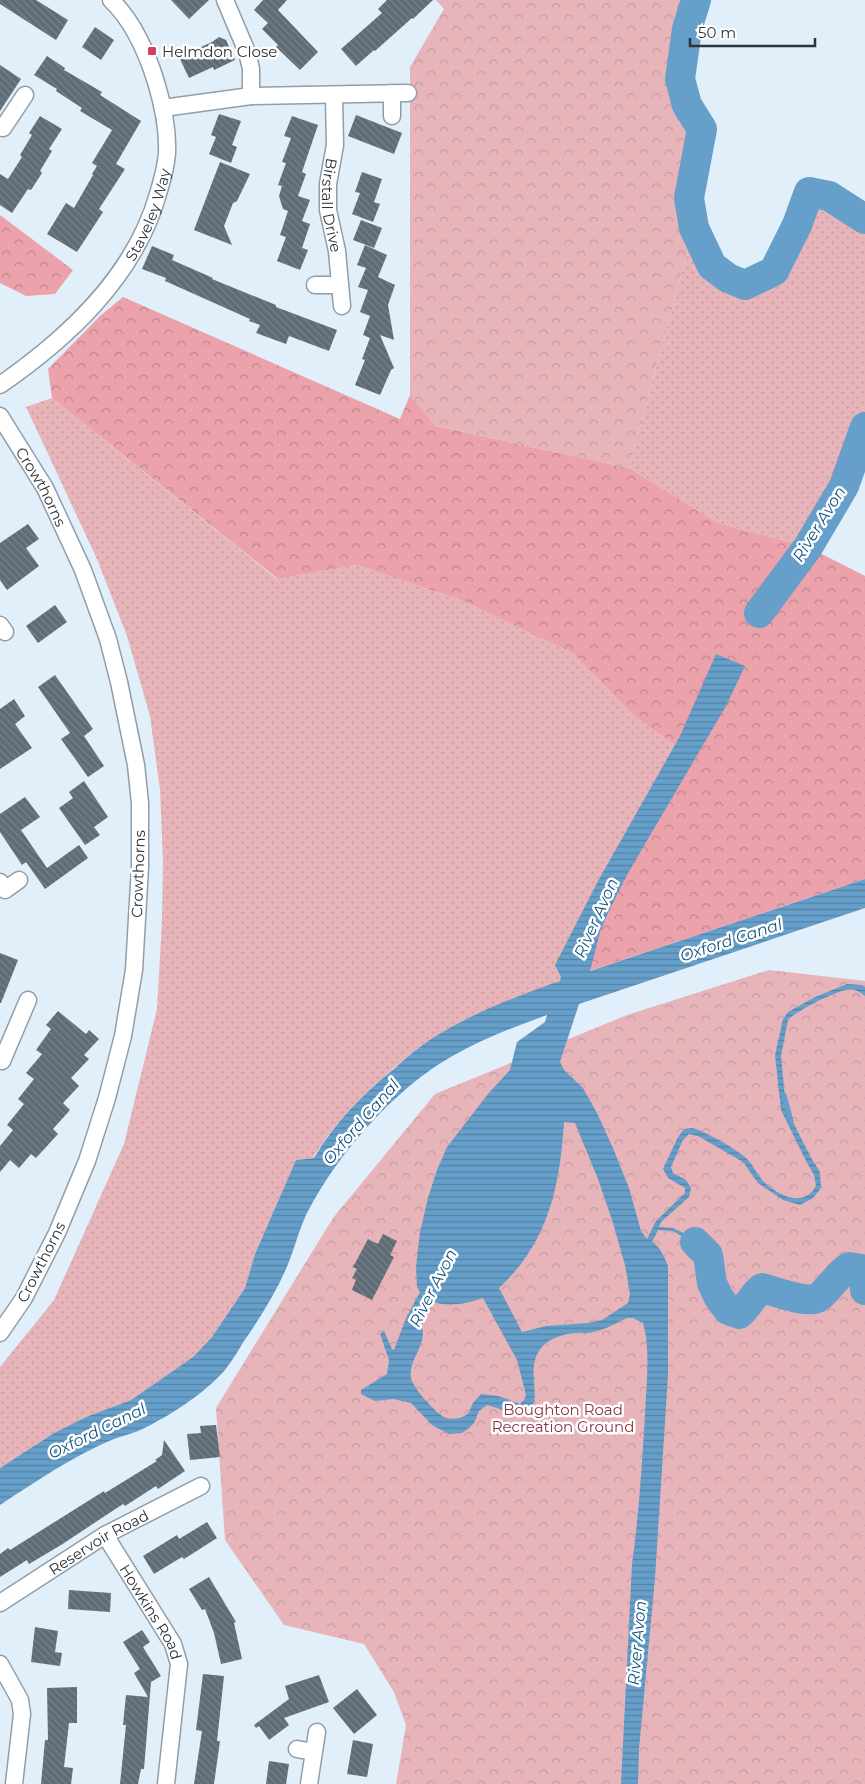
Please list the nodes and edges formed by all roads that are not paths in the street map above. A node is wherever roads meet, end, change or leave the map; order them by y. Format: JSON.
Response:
{"nodes":[{"id":1,"x":111,"y":0,"type":"edge"},
{"id":2,"x":225,"y":0,"type":"edge"},
{"id":3,"x":25,"y":95,"type":"dead end"},
{"id":4,"x":334,"y":95,"type":"junction"},
{"id":5,"x":251,"y":96,"type":"junction"},
{"id":6,"x":163,"y":108,"type":"junction"},
{"id":7,"x":392,"y":116,"type":"dead end"},
{"id":8,"x":0,"y":126,"type":"edge"},
{"id":9,"x":315,"y":285,"type":"dead end"},
{"id":10,"x":340,"y":285,"type":"junction"},
{"id":11,"x":342,"y":306,"type":"dead end"},
{"id":12,"x":0,"y":385,"type":"edge"},
{"id":13,"x":0,"y":416,"type":"edge"},
{"id":14,"x":19,"y":880,"type":"dead end"},
{"id":15,"x":0,"y":882,"type":"edge"},
{"id":16,"x":28,"y":1000,"type":"dead end"},
{"id":17,"x":1,"y":1062,"type":"edge"},
{"id":18,"x":0,"y":1333,"type":"edge"},
{"id":19,"x":201,"y":1486,"type":"dead end"},
{"id":20,"x":105,"y":1535,"type":"junction"},
{"id":21,"x":0,"y":1603,"type":"edge"},
{"id":22,"x":0,"y":1664,"type":"edge"},
{"id":23,"x":317,"y":1732,"type":"dead end"},
{"id":24,"x":14,"y":1784,"type":"edge"},
{"id":25,"x":166,"y":1784,"type":"edge"},
{"id":26,"x":309,"y":1784,"type":"edge"}],
"edges":[{"from":1,"to":6,"type":"street","name":"Staveley Way"},
{"from":2,"to":5,"type":"street"},
{"from":3,"to":8,"type":"street"},
{"from":4,"to":5,"type":"street"},
{"from":4,"to":7,"type":"street"},
{"from":4,"to":10,"type":"street","name":"Birstall Drive"},
{"from":5,"to":6,"type":"street"},
{"from":6,"to":12,"type":"street","name":"Staveley Way"},
{"from":9,"to":10,"type":"street"},
{"from":10,"to":11,"type":"street","name":"Birstall Drive"},
{"from":13,"to":18,"type":"street","name":"Crowthorns"},
{"from":14,"to":15,"type":"street"},
{"from":16,"to":17,"type":"street"},
{"from":19,"to":20,"type":"street","name":"Reservoir Road"},
{"from":20,"to":21,"type":"street","name":"Reservoir Road"},
{"from":20,"to":25,"type":"street","name":"Howkins Road"},
{"from":22,"to":24,"type":"street"},
{"from":23,"to":26,"type":"street"}]}
